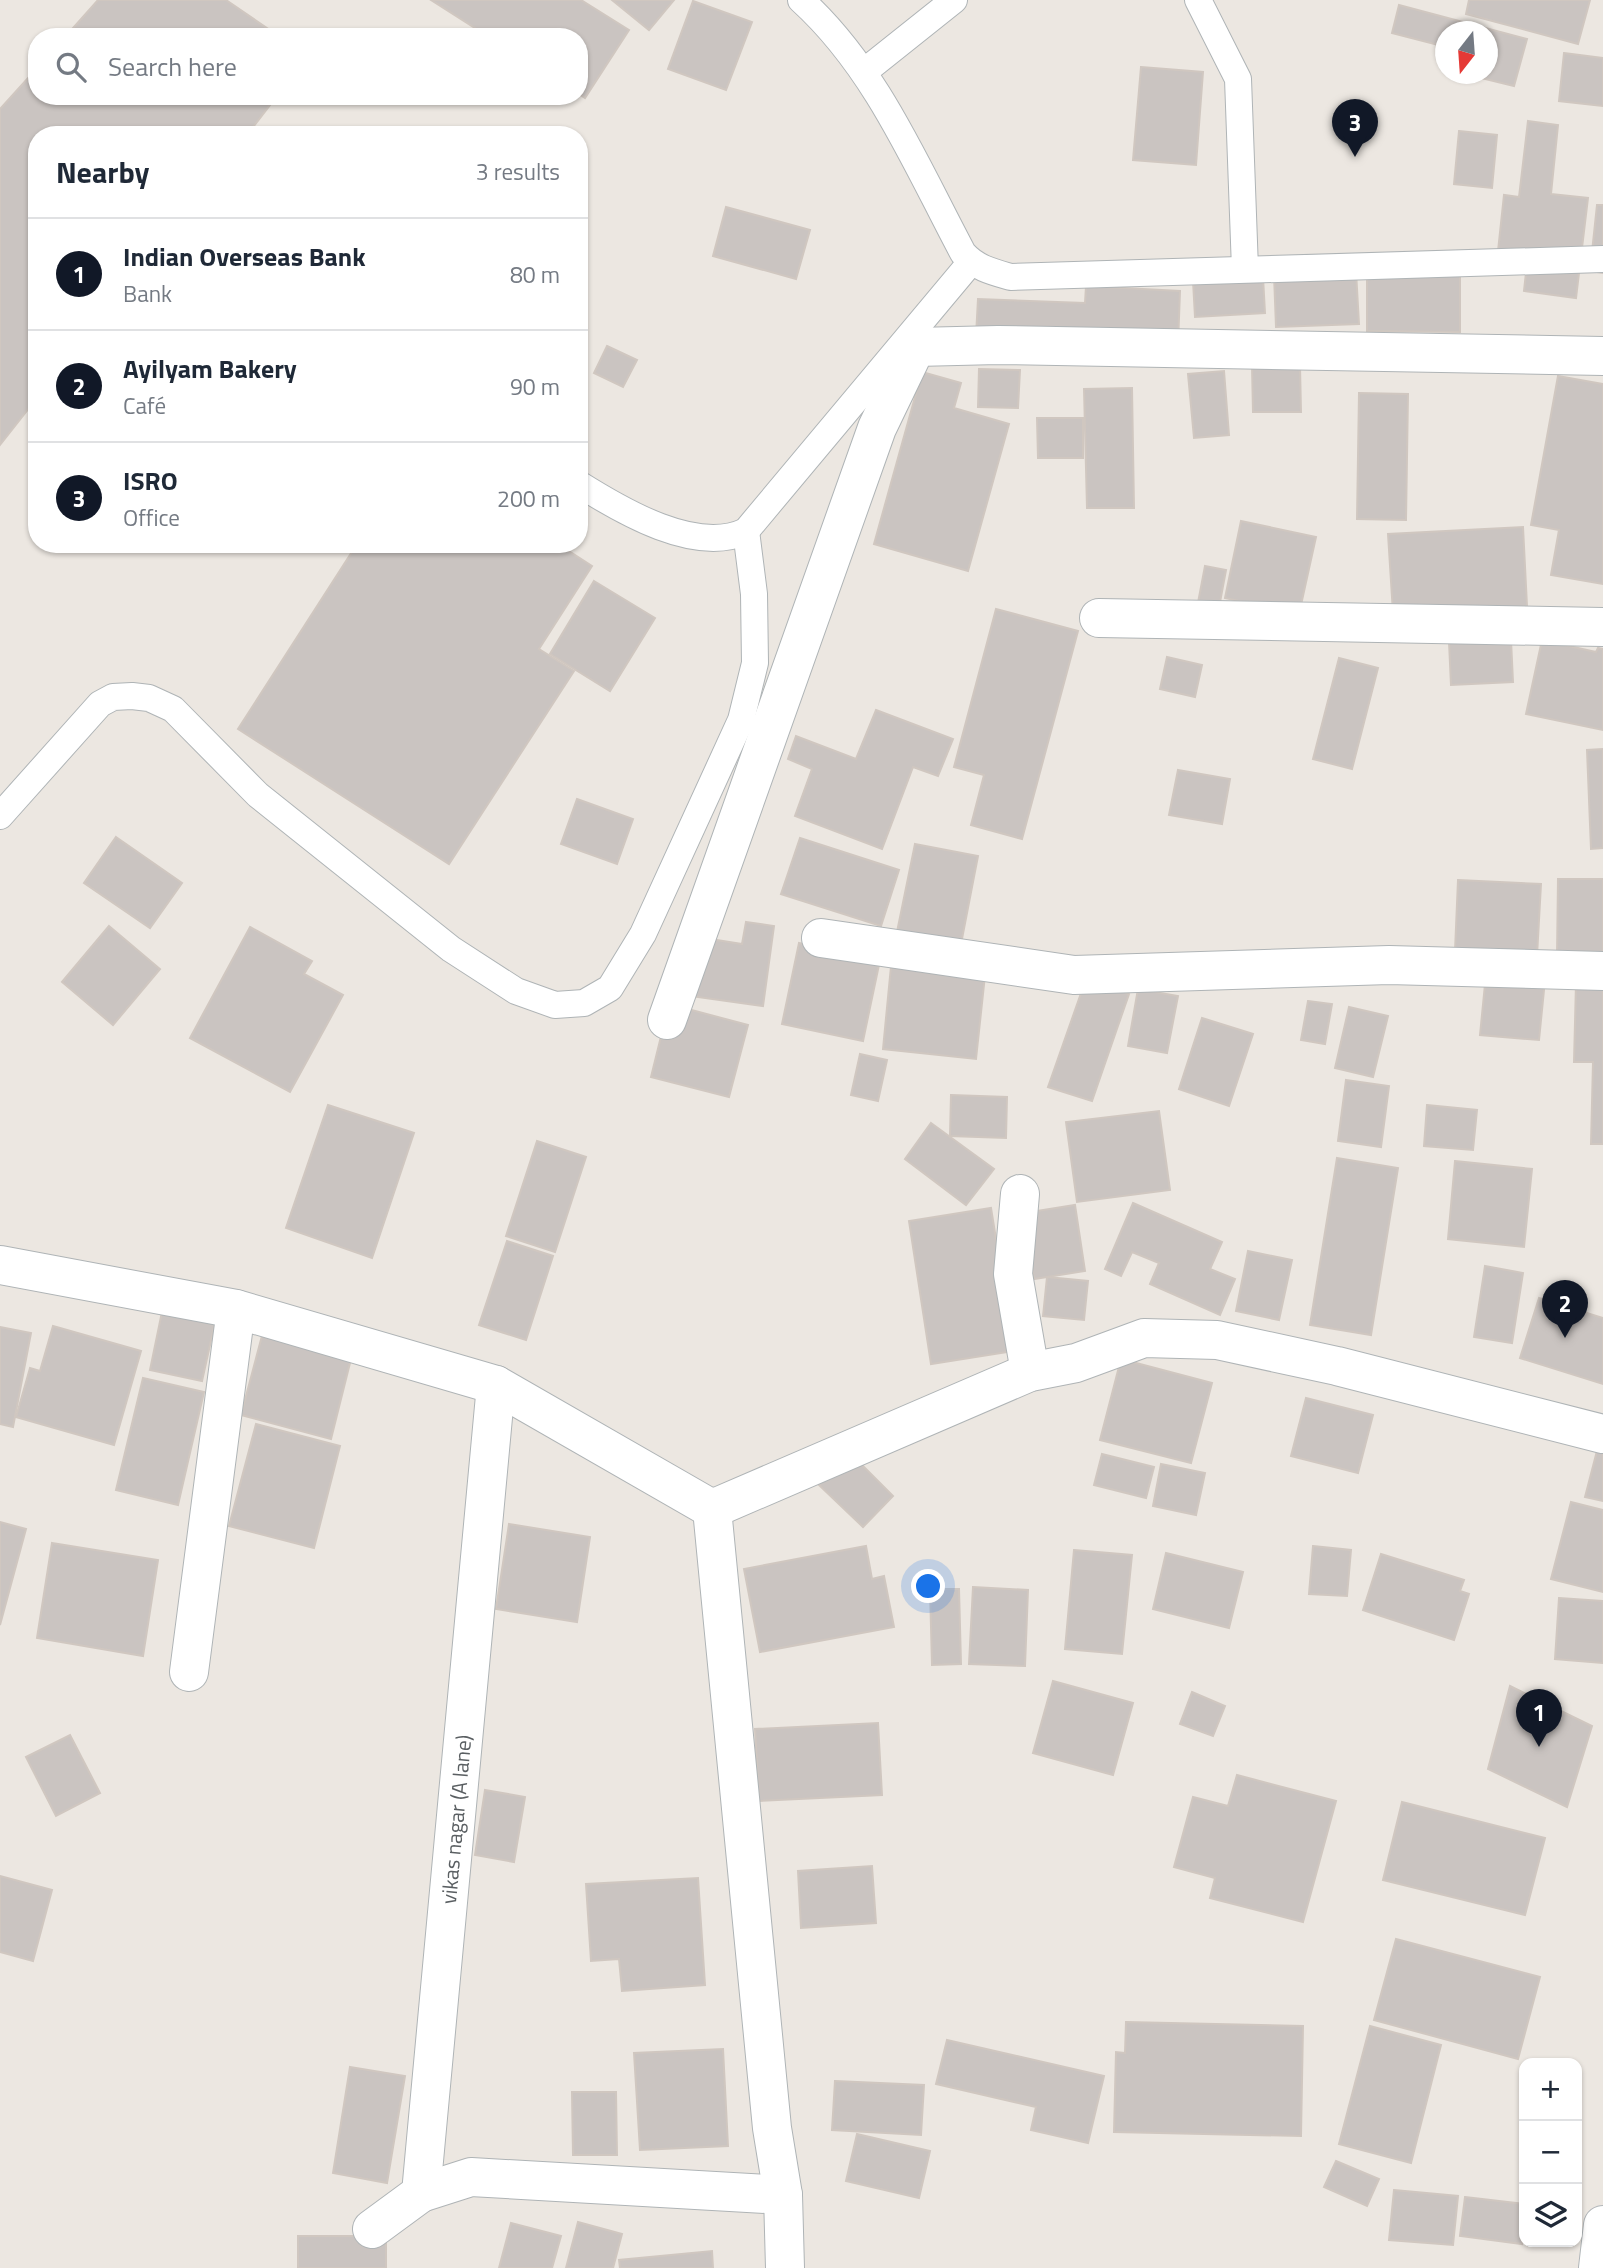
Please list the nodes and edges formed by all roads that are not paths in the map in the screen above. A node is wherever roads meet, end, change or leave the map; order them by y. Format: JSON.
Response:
{"nodes":[{"id":1,"x":801,"y":0,"type":"edge"},
{"id":2,"x":954,"y":0,"type":"edge"},
{"id":3,"x":1198,"y":0,"type":"edge"},
{"id":4,"x":865,"y":71,"type":"junction"},
{"id":5,"x":1603,"y":259,"type":"edge"},
{"id":6,"x":971,"y":262,"type":"junction"},
{"id":7,"x":1245,"y":270,"type":"junction"},
{"id":8,"x":1603,"y":356,"type":"edge"},
{"id":9,"x":588,"y":489,"type":"edge"},
{"id":10,"x":746,"y":531,"type":"junction"},
{"id":11,"x":1099,"y":618,"type":"dead end"},
{"id":12,"x":1603,"y":627,"type":"edge"},
{"id":13,"x":0,"y":816,"type":"edge"},
{"id":14,"x":821,"y":938,"type":"dead end"},
{"id":15,"x":1603,"y":971,"type":"edge"},
{"id":16,"x":667,"y":1020,"type":"dead end"},
{"id":17,"x":1020,"y":1194,"type":"dead end"},
{"id":18,"x":0,"y":1265,"type":"edge"},
{"id":19,"x":236,"y":1309,"type":"junction"},
{"id":20,"x":1030,"y":1371,"type":"junction"},
{"id":21,"x":496,"y":1385,"type":"junction"},
{"id":22,"x":1603,"y":1434,"type":"edge"},
{"id":23,"x":712,"y":1509,"type":"junction"},
{"id":24,"x":189,"y":1672,"type":"dead end"},
{"id":25,"x":421,"y":2193,"type":"junction"},
{"id":26,"x":783,"y":2195,"type":"junction"},
{"id":27,"x":1603,"y":2225,"type":"edge"},
{"id":28,"x":372,"y":2229,"type":"dead end"},
{"id":29,"x":785,"y":2268,"type":"edge"},
{"id":30,"x":1598,"y":2268,"type":"edge"}],
"edges":[{"from":1,"to":4,"type":"lane"},
{"from":2,"to":4,"type":"lane"},
{"from":3,"to":7,"type":"lane"},
{"from":4,"to":6,"type":"lane"},
{"from":5,"to":7,"type":"lane"},
{"from":6,"to":7,"type":"lane"},
{"from":6,"to":10,"type":"lane"},
{"from":8,"to":16,"type":"street"},
{"from":9,"to":10,"type":"lane"},
{"from":10,"to":13,"type":"lane"},
{"from":11,"to":12,"type":"street"},
{"from":14,"to":15,"type":"street"},
{"from":17,"to":20,"type":"street"},
{"from":18,"to":19,"type":"street"},
{"from":19,"to":21,"type":"street"},
{"from":19,"to":24,"type":"street"},
{"from":20,"to":22,"type":"street"},
{"from":20,"to":23,"type":"street"},
{"from":21,"to":23,"type":"street"},
{"from":21,"to":25,"type":"street","name":"vikas nagar (A lane)"},
{"from":23,"to":26,"type":"street"},
{"from":25,"to":26,"type":"street"},
{"from":25,"to":28,"type":"street"},
{"from":26,"to":29,"type":"street"},
{"from":27,"to":30,"type":"street"}]}
